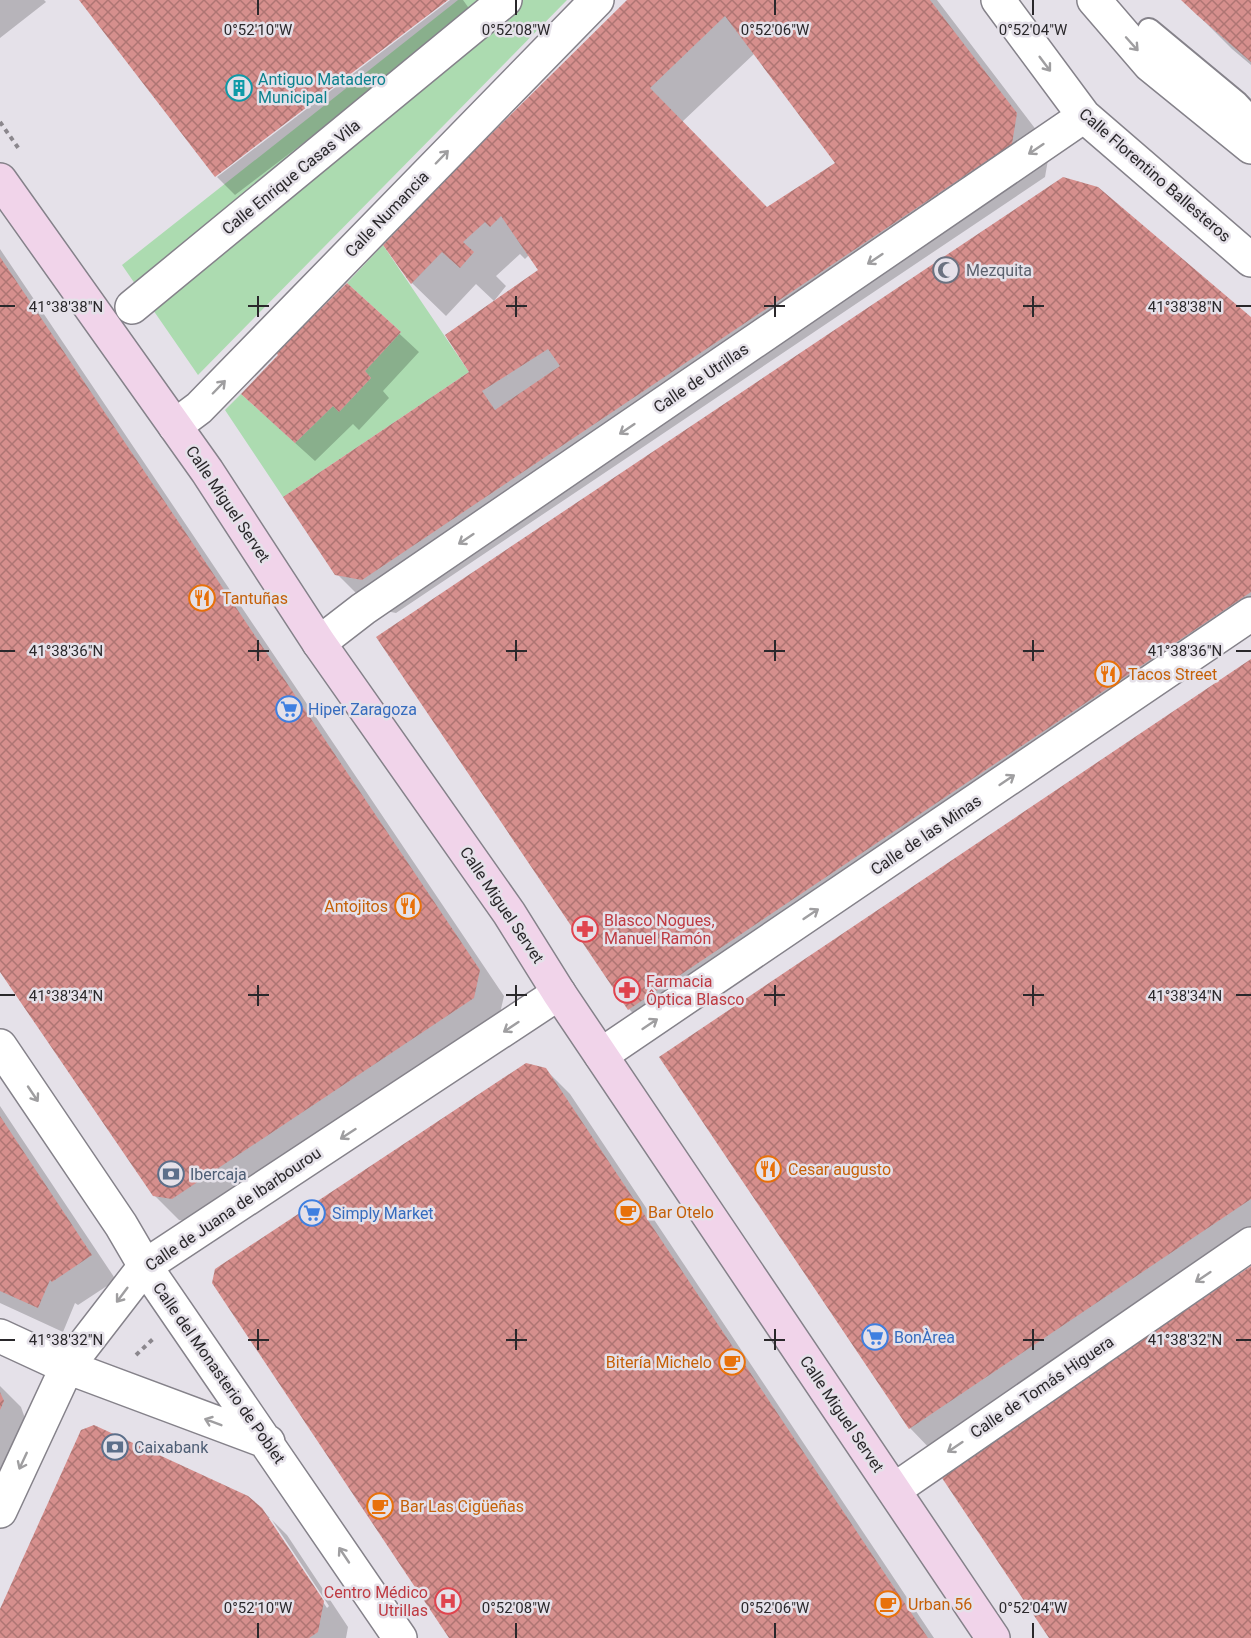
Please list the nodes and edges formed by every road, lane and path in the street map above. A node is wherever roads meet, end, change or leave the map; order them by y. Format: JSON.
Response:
{"nodes":[{"id":1,"x":505,"y":0,"type":"edge"},
{"id":2,"x":597,"y":0,"type":"edge"},
{"id":3,"x":998,"y":0,"type":"edge"},
{"id":4,"x":1094,"y":0,"type":"edge"},
{"id":5,"x":1149,"y":30,"type":"dead end"},
{"id":6,"x":1084,"y":116,"type":"junction"},
{"id":7,"x":1251,"y":118,"type":"edge"},
{"id":8,"x":1251,"y":147,"type":"edge"},
{"id":9,"x":0,"y":180,"type":"edge"},
{"id":10,"x":1251,"y":260,"type":"edge"},
{"id":11,"x":132,"y":308,"type":"dead end"},
{"id":12,"x":176,"y":426,"type":"junction"},
{"id":13,"x":1251,"y":614,"type":"edge"},
{"id":14,"x":319,"y":643,"type":"junction"},
{"id":15,"x":559,"y":993,"type":"junction"},
{"id":16,"x":0,"y":1046,"type":"edge"},
{"id":17,"x":601,"y":1055,"type":"junction"},
{"id":18,"x":1251,"y":1244,"type":"edge"},
{"id":19,"x":145,"y":1266,"type":"junction"},
{"id":20,"x":160,"y":1333,"type":"dead end"},
{"id":21,"x":0,"y":1336,"type":"edge"},
{"id":22,"x":134,"y":1357,"type":"dead end"},
{"id":23,"x":67,"y":1367,"type":"junction"},
{"id":24,"x":268,"y":1442,"type":"junction"},
{"id":25,"x":894,"y":1490,"type":"junction"},
{"id":26,"x":0,"y":1511,"type":"edge"},
{"id":27,"x":400,"y":1638,"type":"edge"},
{"id":28,"x":993,"y":1638,"type":"edge"}],
"edges":[{"from":1,"to":11,"type":"street","name":"Calle Enrique Casas Vila"},
{"from":12,"to":2,"type":"street","name":"Calle Numancia","one_way":true},
{"from":3,"to":6,"type":"street","name":"Calle Florentino Ballesteros","one_way":true},
{"from":4,"to":8,"type":"street","one_way":true},
{"from":5,"to":7,"type":"lane"},
{"from":6,"to":10,"type":"street","name":"Calle Florentino Ballesteros"},
{"from":6,"to":14,"type":"street","name":"Calle de Utrillas","one_way":true},
{"from":9,"to":12,"type":"main road","name":"Calle Miguel Servet"},
{"from":12,"to":14,"type":"main road","name":"Calle Miguel Servet"},
{"from":17,"to":13,"type":"street","name":"Calle de las Minas","one_way":true},
{"from":14,"to":15,"type":"main road","name":"Calle Miguel Servet"},
{"from":15,"to":17,"type":"main road","name":"Calle Miguel Servet"},
{"from":15,"to":19,"type":"street","name":"Calle de Juana de Ibarbourou","one_way":true},
{"from":16,"to":19,"type":"street","name":"Calle del Monasterio de Poblet","one_way":true},
{"from":17,"to":25,"type":"main road","name":"Calle Miguel Servet"},
{"from":18,"to":25,"type":"street","name":"Calle de Tomás Higuera","one_way":true},
{"from":19,"to":23,"type":"street","name":"Calle de Juana de Ibarbourou","one_way":true},
{"from":19,"to":24,"type":"street","name":"Calle del Monasterio de Poblet"},
{"from":20,"to":22,"type":"path"},
{"from":21,"to":23,"type":"street"},
{"from":24,"to":23,"type":"street","one_way":true},
{"from":23,"to":26,"type":"street","name":"Calle de Juana de Ibarbourou","one_way":true},
{"from":27,"to":24,"type":"street","name":"Calle del Monasterio de Poblet","one_way":true},
{"from":25,"to":28,"type":"main road","name":"Calle Miguel Servet"}]}
